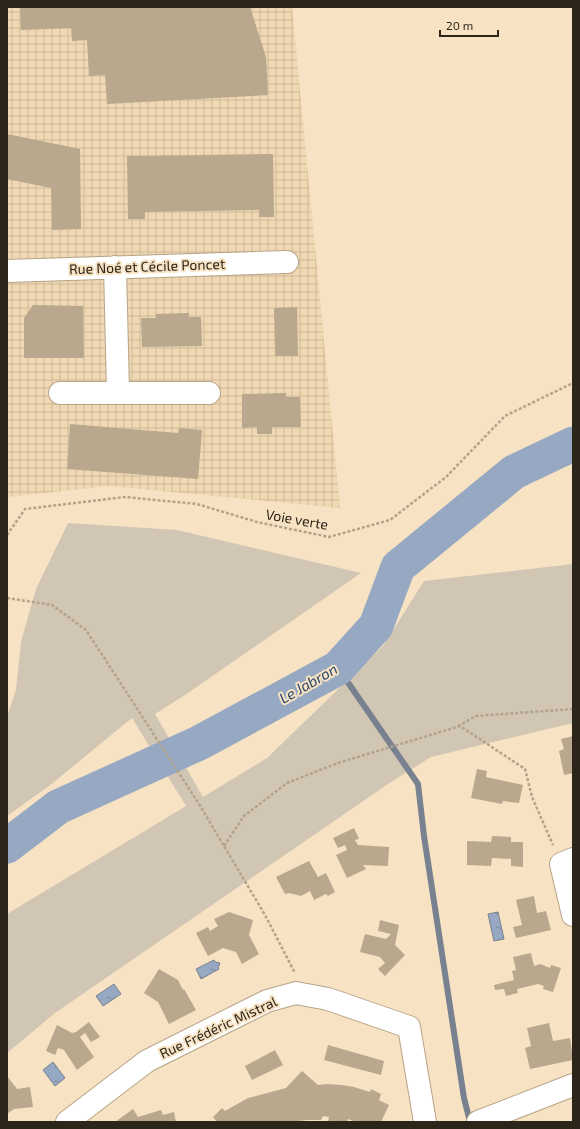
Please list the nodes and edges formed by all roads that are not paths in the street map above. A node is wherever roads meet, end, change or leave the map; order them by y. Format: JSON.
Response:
{"nodes":[{"id":1,"x":286,"y":262,"type":"dead end"},
{"id":2,"x":114,"y":267,"type":"junction"},
{"id":3,"x":7,"y":271,"type":"edge"},
{"id":4,"x":118,"y":392,"type":"junction"},
{"id":5,"x":60,"y":393,"type":"dead end"},
{"id":6,"x":209,"y":394,"type":"dead end"},
{"id":7,"x":567,"y":862,"type":"edge"},
{"id":8,"x":573,"y":915,"type":"edge"},
{"id":9,"x":573,"y":1085,"type":"edge"},
{"id":10,"x":480,"y":1121,"type":"edge"},
{"id":11,"x":67,"y":1122,"type":"edge"},
{"id":12,"x":425,"y":1122,"type":"edge"}],
"edges":[{"from":1,"to":2,"type":"street","name":"Rue Noé et Cécile Poncet"},
{"from":2,"to":3,"type":"street","name":"Rue Noé et Cécile Poncet"},
{"from":2,"to":4,"type":"street"},
{"from":4,"to":5,"type":"street"},
{"from":4,"to":6,"type":"street"},
{"from":7,"to":8,"type":"street"},
{"from":9,"to":10,"type":"street"},
{"from":11,"to":12,"type":"street","name":"Rue Frédéric Mistral"}]}
